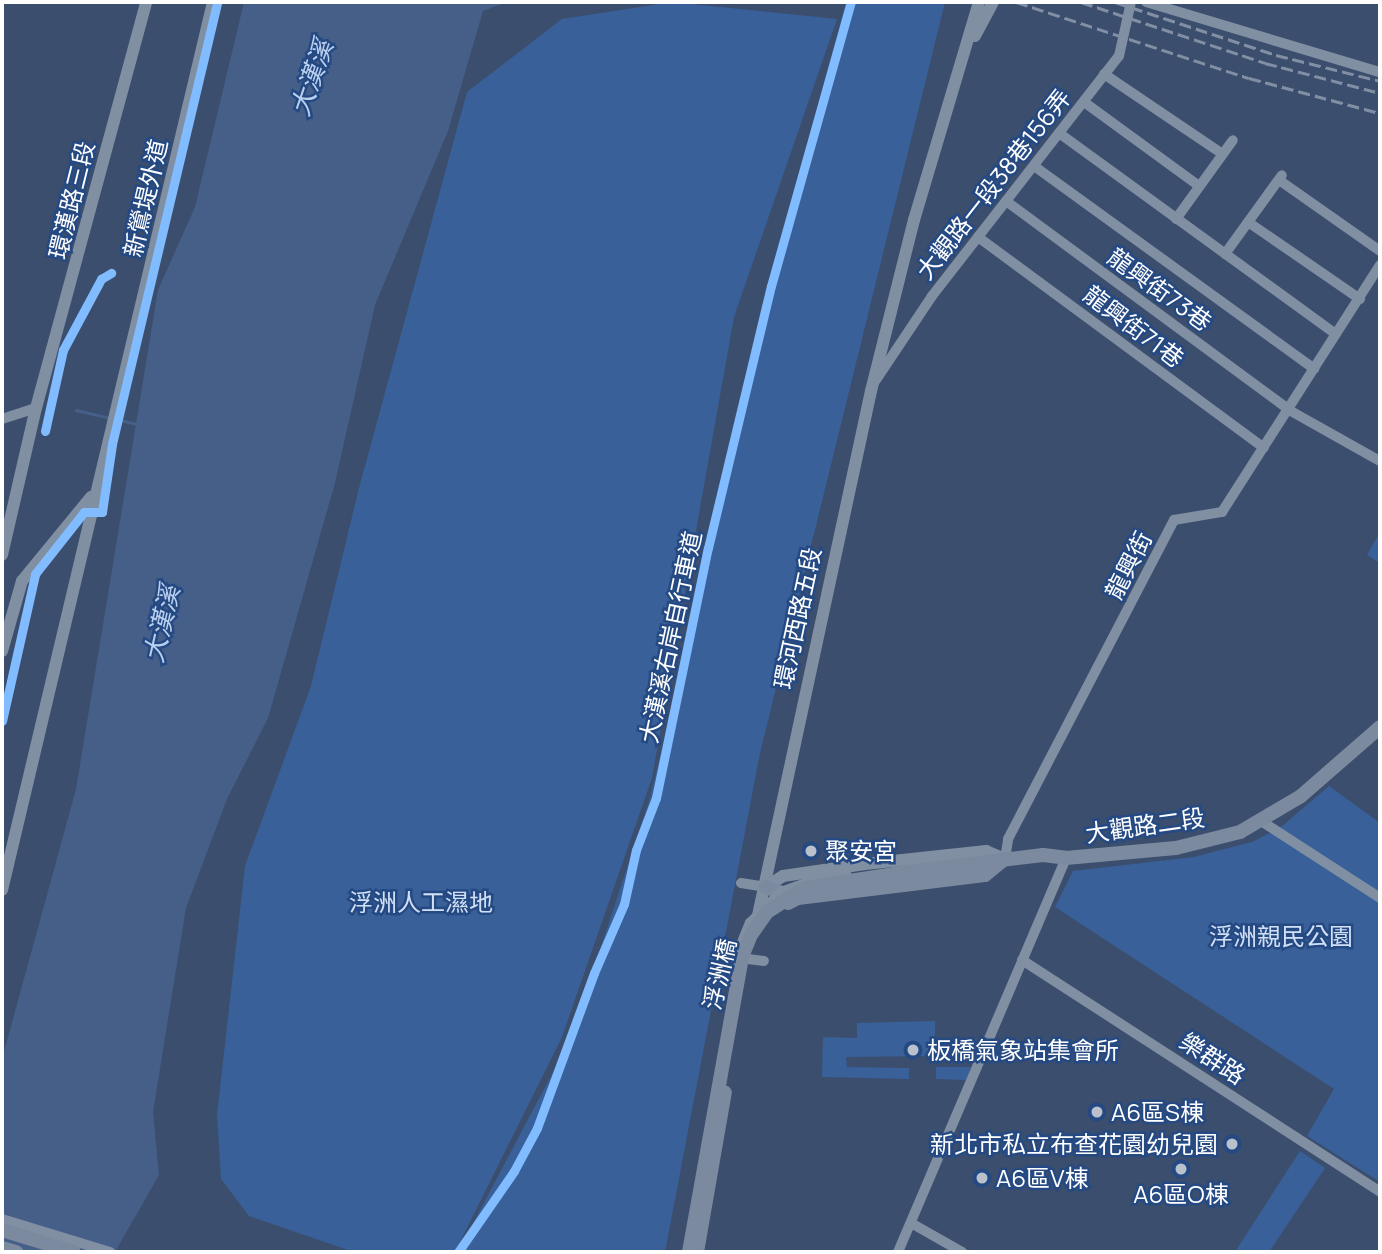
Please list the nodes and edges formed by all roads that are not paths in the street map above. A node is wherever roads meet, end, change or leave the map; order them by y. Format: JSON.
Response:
{"nodes":[{"id":1,"x":146,"y":2,"type":"edge"},
{"id":2,"x":213,"y":2,"type":"edge"},
{"id":3,"x":979,"y":2,"type":"edge"},
{"id":4,"x":993,"y":2,"type":"edge"},
{"id":5,"x":1131,"y":2,"type":"edge"},
{"id":6,"x":1146,"y":2,"type":"edge"},
{"id":7,"x":962,"y":61,"type":"junction"},
{"id":8,"x":1380,"y":72,"type":"edge"},
{"id":9,"x":1104,"y":74,"type":"junction"},
{"id":10,"x":1084,"y":102,"type":"junction"},
{"id":11,"x":1059,"y":133,"type":"junction"},
{"id":12,"x":1233,"y":139,"type":"dead end"},
{"id":13,"x":1221,"y":153,"type":"junction"},
{"id":14,"x":1034,"y":166,"type":"junction"},
{"id":15,"x":1199,"y":186,"type":"junction"},
{"id":16,"x":1006,"y":201,"type":"junction"},
{"id":17,"x":1176,"y":219,"type":"junction"},
{"id":18,"x":1248,"y":222,"type":"junction"},
{"id":19,"x":978,"y":237,"type":"junction"},
{"id":20,"x":1380,"y":251,"type":"edge"},
{"id":21,"x":1225,"y":254,"type":"junction"},
{"id":22,"x":1380,"y":265,"type":"edge"},
{"id":23,"x":1360,"y":299,"type":"junction"},
{"id":24,"x":1336,"y":334,"type":"junction"},
{"id":25,"x":1314,"y":369,"type":"junction"},
{"id":26,"x":872,"y":385,"type":"junction"},
{"id":27,"x":36,"y":408,"type":"junction"},
{"id":28,"x":1289,"y":410,"type":"junction"},
{"id":29,"x":2,"y":419,"type":"edge"},
{"id":30,"x":1264,"y":449,"type":"junction"},
{"id":31,"x":1380,"y":461,"type":"edge"},
{"id":32,"x":93,"y":494,"type":"junction"},
{"id":33,"x":2,"y":555,"type":"edge"},
{"id":34,"x":2,"y":651,"type":"edge"},
{"id":35,"x":1380,"y":727,"type":"edge"},
{"id":36,"x":1261,"y":821,"type":"junction"},
{"id":37,"x":1066,"y":858,"type":"junction"},
{"id":38,"x":1005,"y":859,"type":"junction"},
{"id":39,"x":914,"y":871,"type":"junction"},
{"id":40,"x":741,"y":883,"type":"dead end"},
{"id":41,"x":766,"y":887,"type":"junction"},
{"id":42,"x":2,"y":890,"type":"edge"},
{"id":43,"x":798,"y":898,"type":"junction"},
{"id":44,"x":1380,"y":898,"type":"edge"},
{"id":45,"x":753,"y":937,"type":"junction"},
{"id":46,"x":748,"y":959,"type":"junction"},
{"id":47,"x":1022,"y":960,"type":"junction"},
{"id":48,"x":764,"y":961,"type":"dead end"},
{"id":49,"x":1380,"y":1192,"type":"edge"},
{"id":50,"x":2,"y":1219,"type":"edge"},
{"id":51,"x":911,"y":1223,"type":"junction"},
{"id":52,"x":2,"y":1230,"type":"edge"},
{"id":53,"x":2,"y":1248,"type":"edge"},
{"id":54,"x":16,"y":1252,"type":"edge"},
{"id":55,"x":74,"y":1252,"type":"edge"},
{"id":56,"x":110,"y":1252,"type":"edge"},
{"id":57,"x":683,"y":1252,"type":"edge"},
{"id":58,"x":689,"y":1252,"type":"edge"},
{"id":59,"x":697,"y":1252,"type":"edge"},
{"id":60,"x":898,"y":1252,"type":"edge"},
{"id":61,"x":962,"y":1252,"type":"edge"}],
"edges":[{"from":1,"to":27,"type":"street","name":"環漢路三段"},
{"from":2,"to":32,"type":"street","name":"新鶯堤外道"},
{"from":3,"to":7,"type":"street","name":"環河西路五段"},
{"from":4,"to":7,"type":"street"},
{"from":5,"to":9,"type":"street","name":"大觀路一段38巷156弄"},
{"from":6,"to":8,"type":"street"},
{"from":7,"to":26,"type":"street","name":"環河西路五段"},
{"from":9,"to":10,"type":"street","name":"大觀路一段38巷156弄"},
{"from":9,"to":13,"type":"street"},
{"from":10,"to":11,"type":"street","name":"大觀路一段38巷156弄"},
{"from":10,"to":15,"type":"street"},
{"from":11,"to":14,"type":"street","name":"大觀路一段38巷156弄"},
{"from":11,"to":17,"type":"street"},
{"from":12,"to":13,"type":"street"},
{"from":13,"to":15,"type":"street"},
{"from":14,"to":16,"type":"street","name":"大觀路一段38巷156弄"},
{"from":14,"to":25,"type":"street"},
{"from":15,"to":17,"type":"street"},
{"from":16,"to":19,"type":"street","name":"大觀路一段38巷156弄"},
{"from":16,"to":28,"type":"street","name":"龍興街73巷"},
{"from":17,"to":21,"type":"street"},
{"from":18,"to":20,"type":"street"},
{"from":18,"to":21,"type":"street"},
{"from":18,"to":23,"type":"street"},
{"from":19,"to":26,"type":"street","name":"大觀路一段38巷156弄"},
{"from":19,"to":30,"type":"street","name":"龍興街71巷"},
{"from":21,"to":24,"type":"street"},
{"from":22,"to":23,"type":"street","name":"龍興街"},
{"from":23,"to":24,"type":"street","name":"龍興街"},
{"from":24,"to":25,"type":"street","name":"龍興街"},
{"from":25,"to":28,"type":"street","name":"龍興街"},
{"from":26,"to":41,"type":"street","name":"環河西路五段"},
{"from":27,"to":29,"type":"street"},
{"from":27,"to":33,"type":"street","name":"環漢路三段"},
{"from":28,"to":30,"type":"street","name":"龍興街"},
{"from":28,"to":31,"type":"street","name":"龍興街73巷"},
{"from":30,"to":38,"type":"street","name":"龍興街"},
{"from":32,"to":34,"type":"street"},
{"from":32,"to":42,"type":"street","name":"新鶯堤外道"},
{"from":35,"to":36,"type":"main road","name":"大觀路二段"},
{"from":36,"to":37,"type":"main road","name":"大觀路二段"},
{"from":36,"to":44,"type":"street"},
{"from":37,"to":38,"type":"main road","name":"大觀路二段"},
{"from":37,"to":47,"type":"street"},
{"from":38,"to":39,"type":"main road","name":"浮洲橋"},
{"from":38,"to":41,"type":"street"},
{"from":38,"to":43,"type":"main road"},
{"from":39,"to":57,"type":"street","bridge":true},
{"from":39,"to":58,"type":"main road","name":"浮洲橋","bridge":true},
{"from":40,"to":41,"type":"street"},
{"from":41,"to":43,"type":"main road"},
{"from":41,"to":45,"type":"street","name":"環河西路五段"},
{"from":43,"to":45,"type":"main road"},
{"from":45,"to":46,"type":"main road","name":"環河西路五段"},
{"from":46,"to":48,"type":"street"},
{"from":46,"to":59,"type":"main road","name":"環河西路五段"},
{"from":47,"to":49,"type":"street","name":"樂群路"},
{"from":47,"to":51,"type":"street"},
{"from":50,"to":56,"type":"street"},
{"from":51,"to":60,"type":"street"},
{"from":51,"to":61,"type":"street"},
{"from":52,"to":55,"type":"main road"},
{"from":53,"to":54,"type":"main road"}]}
